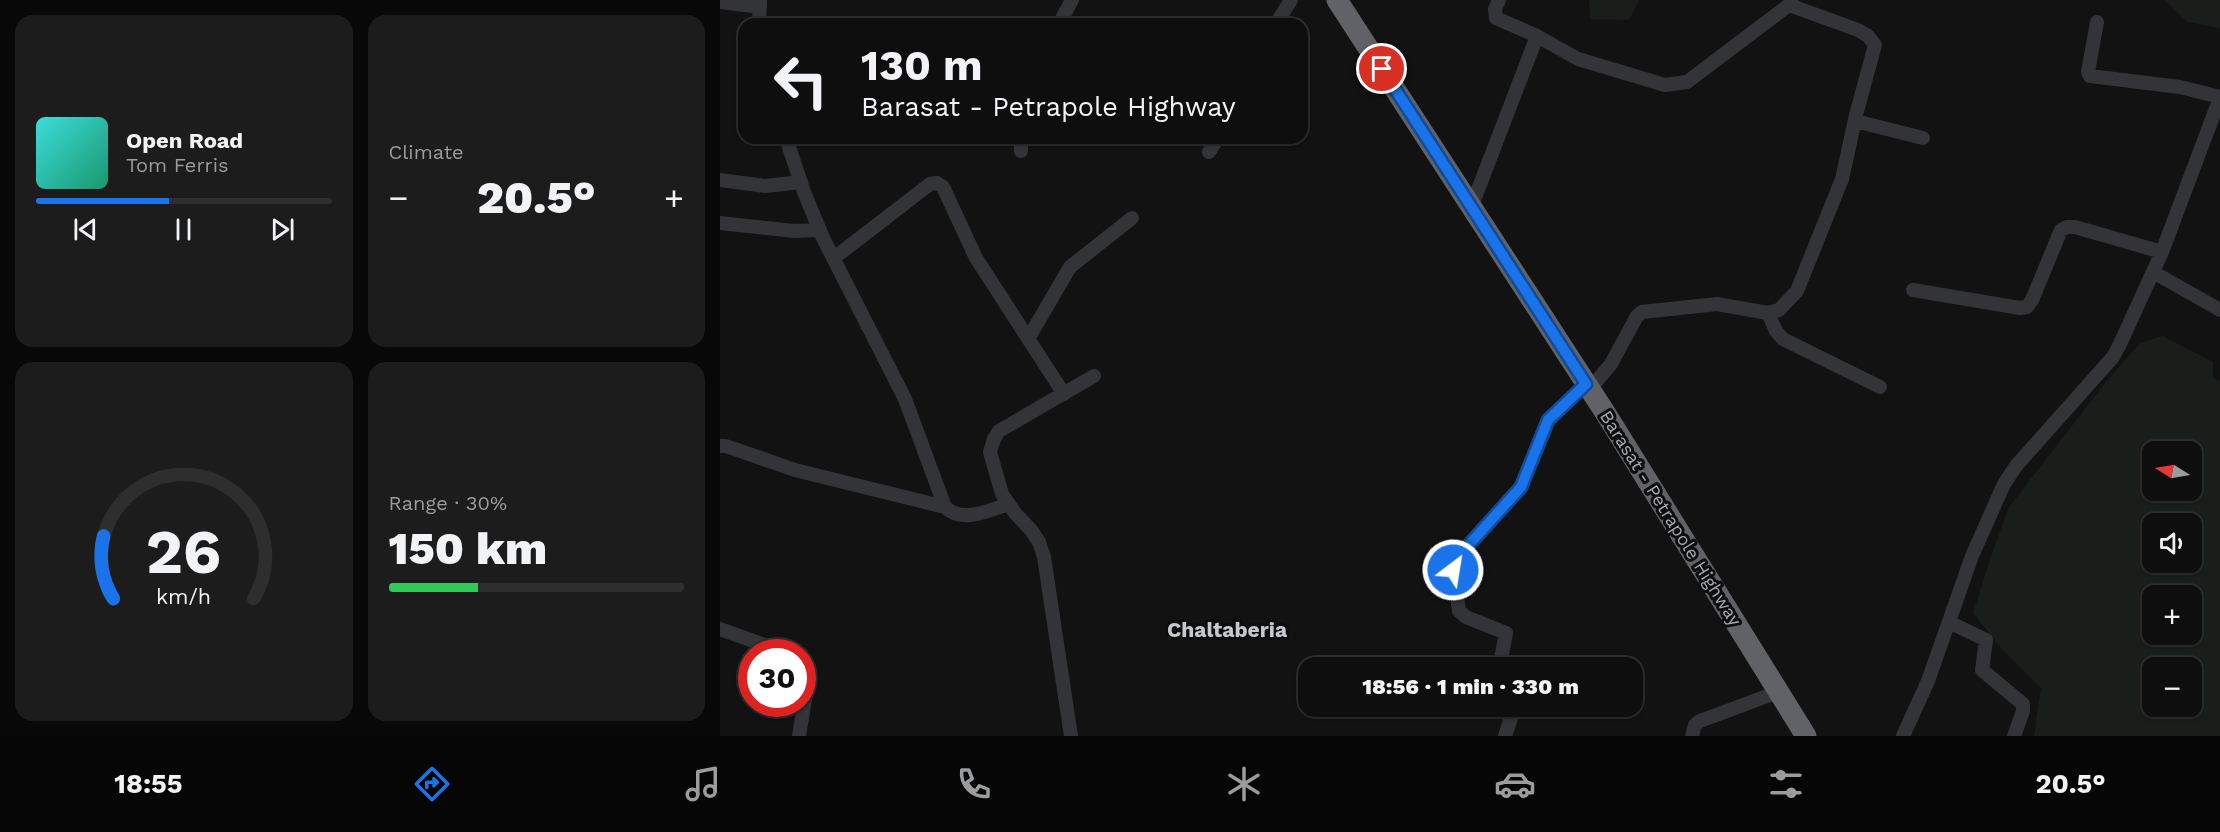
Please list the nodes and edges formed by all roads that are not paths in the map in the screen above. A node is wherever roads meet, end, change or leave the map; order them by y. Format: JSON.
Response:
{"nodes":[{"id":1,"x":1072,"y":0,"type":"edge"},
{"id":2,"x":1291,"y":0,"type":"edge"},
{"id":3,"x":1337,"y":0,"type":"edge"},
{"id":4,"x":1499,"y":0,"type":"edge"},
{"id":5,"x":720,"y":2,"type":"edge"},
{"id":6,"x":760,"y":3,"type":"edge"},
{"id":7,"x":1790,"y":3,"type":"edge"},
{"id":8,"x":759,"y":18,"type":"edge"},
{"id":9,"x":1062,"y":18,"type":"edge"},
{"id":10,"x":1280,"y":18,"type":"edge"},
{"id":11,"x":2097,"y":21,"type":"dead end"},
{"id":12,"x":1537,"y":36,"type":"junction"},
{"id":13,"x":2220,"y":98,"type":"edge"},
{"id":14,"x":1855,"y":121,"type":"junction"},
{"id":15,"x":1923,"y":138,"type":"dead end"},
{"id":16,"x":788,"y":144,"type":"edge"},
{"id":17,"x":1214,"y":144,"type":"edge"},
{"id":18,"x":1209,"y":152,"type":"dead end"},
{"id":19,"x":720,"y":180,"type":"edge"},
{"id":20,"x":801,"y":182,"type":"junction"},
{"id":21,"x":1471,"y":208,"type":"junction"},
{"id":22,"x":1132,"y":218,"type":"dead end"},
{"id":23,"x":720,"y":223,"type":"edge"},
{"id":24,"x":820,"y":230,"type":"junction"},
{"id":25,"x":2162,"y":252,"type":"junction"},
{"id":26,"x":834,"y":258,"type":"junction"},
{"id":27,"x":2153,"y":272,"type":"junction"},
{"id":28,"x":1913,"y":290,"type":"dead end"},
{"id":29,"x":2220,"y":310,"type":"edge"},
{"id":30,"x":1768,"y":313,"type":"junction"},
{"id":31,"x":1028,"y":339,"type":"junction"},
{"id":32,"x":1094,"y":376,"type":"dead end"},
{"id":33,"x":1588,"y":386,"type":"junction"},
{"id":34,"x":1880,"y":387,"type":"dead end"},
{"id":35,"x":1064,"y":394,"type":"junction"},
{"id":36,"x":720,"y":446,"type":"edge"},
{"id":37,"x":1009,"y":504,"type":"junction"},
{"id":38,"x":945,"y":507,"type":"junction"},
{"id":39,"x":1949,"y":622,"type":"junction"},
{"id":40,"x":720,"y":628,"type":"edge"},
{"id":41,"x":749,"y":639,"type":"edge"},
{"id":42,"x":1501,"y":657,"type":"edge"},
{"id":43,"x":1778,"y":692,"type":"junction"},
{"id":44,"x":802,"y":717,"type":"edge"},
{"id":45,"x":1511,"y":717,"type":"edge"},
{"id":46,"x":799,"y":736,"type":"edge"},
{"id":47,"x":1071,"y":736,"type":"edge"},
{"id":48,"x":1505,"y":736,"type":"edge"},
{"id":49,"x":1692,"y":736,"type":"edge"},
{"id":50,"x":1806,"y":736,"type":"edge"},
{"id":51,"x":1903,"y":736,"type":"edge"},
{"id":52,"x":2014,"y":736,"type":"edge"}],
"edges":[{"from":1,"to":9,"type":"street"},
{"from":2,"to":10,"type":"street"},
{"from":3,"to":21,"type":"highway","name":"Barasat - Petrapole Highway"},
{"from":4,"to":12,"type":"street"},
{"from":5,"to":6,"type":"street"},
{"from":6,"to":8,"type":"street"},
{"from":7,"to":12,"type":"street"},
{"from":7,"to":14,"type":"street"},
{"from":11,"to":13,"type":"street"},
{"from":12,"to":21,"type":"street"},
{"from":13,"to":25,"type":"street"},
{"from":14,"to":15,"type":"street"},
{"from":14,"to":30,"type":"street"},
{"from":16,"to":20,"type":"street"},
{"from":17,"to":18,"type":"street"},
{"from":19,"to":20,"type":"street"},
{"from":20,"to":24,"type":"street"},
{"from":21,"to":33,"type":"highway","name":"Barasat - Petrapole Highway"},
{"from":22,"to":31,"type":"street"},
{"from":23,"to":24,"type":"street"},
{"from":24,"to":26,"type":"street"},
{"from":25,"to":27,"type":"street"},
{"from":25,"to":28,"type":"street"},
{"from":26,"to":31,"type":"street"},
{"from":26,"to":38,"type":"street"},
{"from":27,"to":29,"type":"street"},
{"from":27,"to":39,"type":"street"},
{"from":30,"to":33,"type":"street"},
{"from":30,"to":34,"type":"street"},
{"from":31,"to":35,"type":"street"},
{"from":32,"to":35,"type":"street"},
{"from":33,"to":42,"type":"street"},
{"from":33,"to":43,"type":"highway","name":"Barasat - Petrapole Highway"},
{"from":35,"to":37,"type":"street"},
{"from":36,"to":38,"type":"street"},
{"from":37,"to":38,"type":"street"},
{"from":37,"to":47,"type":"street"},
{"from":39,"to":51,"type":"street"},
{"from":39,"to":52,"type":"street"},
{"from":40,"to":41,"type":"street"},
{"from":43,"to":49,"type":"street"},
{"from":43,"to":50,"type":"highway","name":"Barasat - Petrapole Highway"},
{"from":44,"to":46,"type":"street"},
{"from":45,"to":48,"type":"street"}]}
